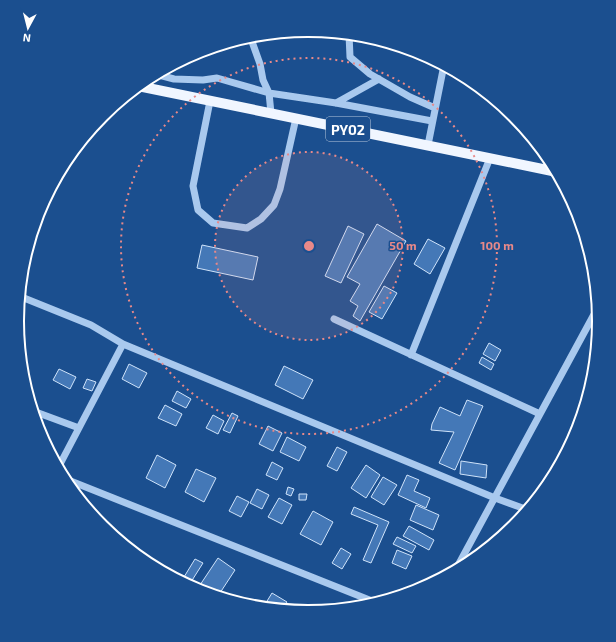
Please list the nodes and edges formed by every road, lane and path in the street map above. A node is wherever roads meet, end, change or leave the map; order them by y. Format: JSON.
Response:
{"nodes":[{"id":1,"x":349,"y":40,"type":"edge"},
{"id":2,"x":252,"y":42,"type":"edge"},
{"id":3,"x":443,"y":71,"type":"edge"},
{"id":4,"x":164,"y":76,"type":"edge"},
{"id":5,"x":379,"y":79,"type":"junction"},
{"id":6,"x":146,"y":88,"type":"edge"},
{"id":7,"x":269,"y":93,"type":"junction"},
{"id":8,"x":210,"y":100,"type":"junction"},
{"id":9,"x":336,"y":102,"type":"junction"},
{"id":10,"x":435,"y":108,"type":"junction"},
{"id":11,"x":271,"y":113,"type":"junction"},
{"id":12,"x":296,"y":118,"type":"junction"},
{"id":13,"x":432,"y":121,"type":"junction"},
{"id":14,"x":428,"y":146,"type":"junction"},
{"id":15,"x":490,"y":158,"type":"junction"},
{"id":16,"x":549,"y":170,"type":"edge"},
{"id":17,"x":25,"y":298,"type":"edge"},
{"id":18,"x":592,"y":318,"type":"edge"},
{"id":19,"x":334,"y":319,"type":"dead end"},
{"id":20,"x":123,"y":344,"type":"junction"},
{"id":21,"x":411,"y":355,"type":"junction"},
{"id":22,"x":39,"y":413,"type":"edge"},
{"id":23,"x":540,"y":414,"type":"junction"},
{"id":24,"x":79,"y":428,"type":"junction"},
{"id":25,"x":61,"y":462,"type":"edge"},
{"id":26,"x":74,"y":482,"type":"edge"},
{"id":27,"x":495,"y":498,"type":"junction"},
{"id":28,"x":522,"y":508,"type":"edge"},
{"id":29,"x":461,"y":560,"type":"edge"},
{"id":30,"x":367,"y":599,"type":"edge"}],
"edges":[{"from":1,"to":5,"type":"street"},
{"from":2,"to":7,"type":"street"},
{"from":3,"to":10,"type":"street"},
{"from":4,"to":7,"type":"street"},
{"from":5,"to":9,"type":"street"},
{"from":5,"to":10,"type":"street"},
{"from":6,"to":8,"type":"main road","number":"PY02"},
{"from":7,"to":9,"type":"street"},
{"from":7,"to":11,"type":"street"},
{"from":8,"to":11,"type":"main road","number":"PY02"},
{"from":8,"to":12,"type":"street"},
{"from":9,"to":13,"type":"street"},
{"from":10,"to":13,"type":"street"},
{"from":11,"to":12,"type":"main road","number":"PY02"},
{"from":12,"to":14,"type":"main road","number":"PY02"},
{"from":13,"to":14,"type":"street"},
{"from":14,"to":15,"type":"main road","number":"PY02"},
{"from":15,"to":16,"type":"main road","number":"PY02"},
{"from":15,"to":21,"type":"street"},
{"from":17,"to":20,"type":"street"},
{"from":18,"to":23,"type":"street"},
{"from":19,"to":21,"type":"street"},
{"from":20,"to":24,"type":"street"},
{"from":20,"to":27,"type":"street"},
{"from":21,"to":23,"type":"street"},
{"from":22,"to":24,"type":"street"},
{"from":23,"to":27,"type":"street"},
{"from":24,"to":25,"type":"street"},
{"from":26,"to":30,"type":"street"},
{"from":27,"to":28,"type":"street"},
{"from":27,"to":29,"type":"street"}]}
